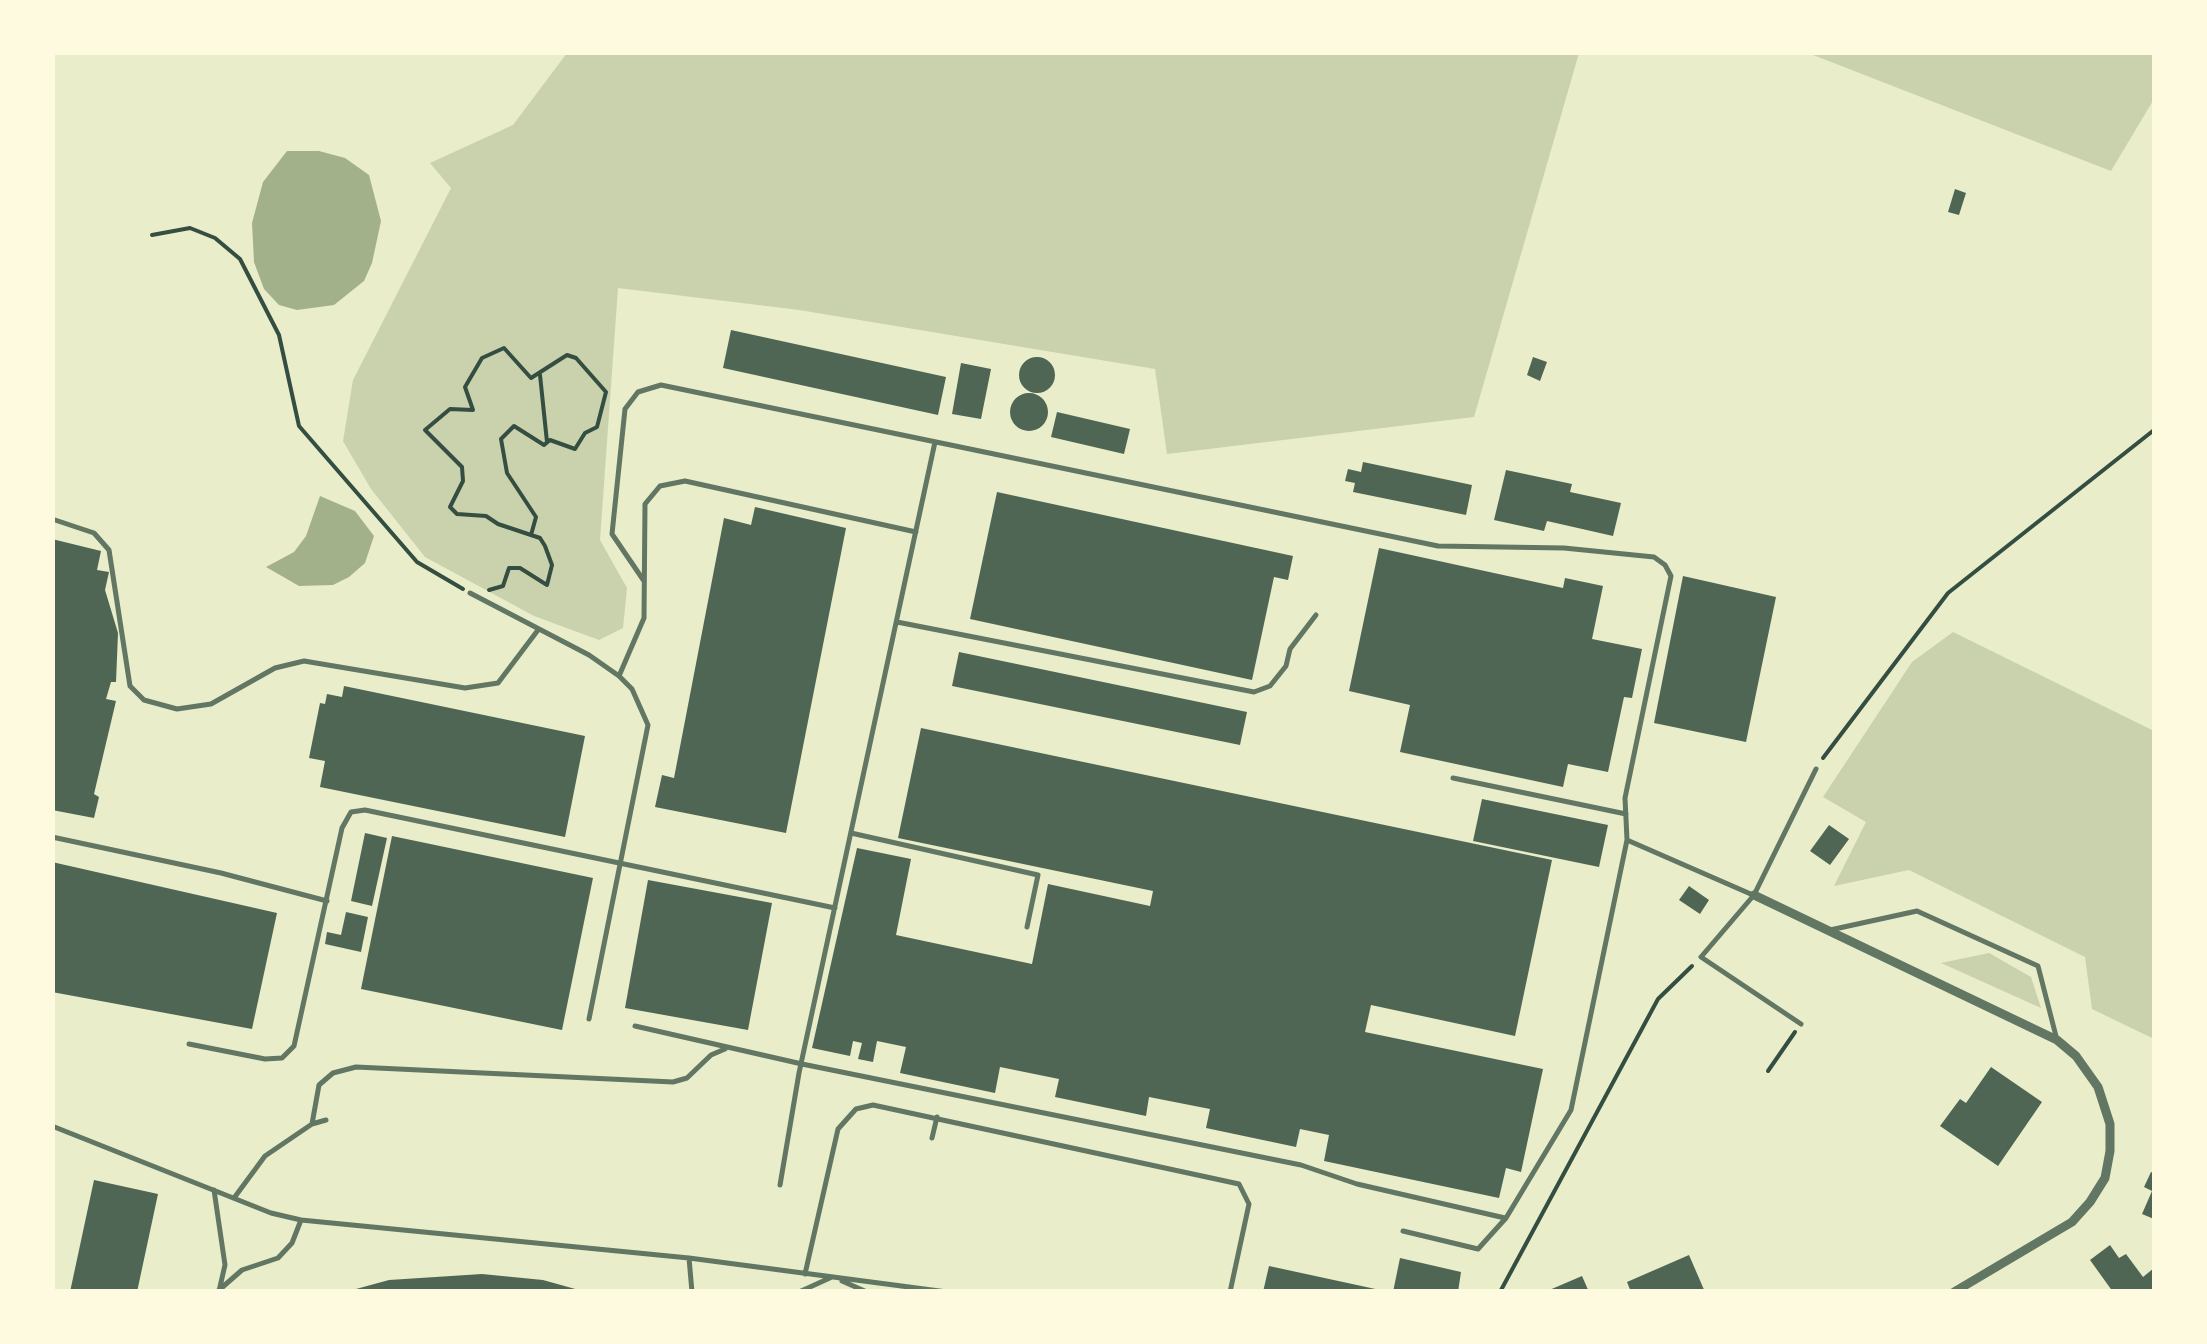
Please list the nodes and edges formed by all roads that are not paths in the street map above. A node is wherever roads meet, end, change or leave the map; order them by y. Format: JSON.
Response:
{"nodes":[{"id":1,"x":935,"y":442,"type":"junction"},
{"id":2,"x":52,"y":518,"type":"edge"},
{"id":3,"x":916,"y":532,"type":"junction"},
{"id":4,"x":644,"y":581,"type":"junction"},
{"id":5,"x":470,"y":592,"type":"road end"},
{"id":6,"x":1316,"y":615,"type":"dead end"},
{"id":7,"x":897,"y":622,"type":"junction"},
{"id":8,"x":538,"y":630,"type":"junction"},
{"id":9,"x":619,"y":676,"type":"junction"},
{"id":10,"x":1816,"y":769,"type":"road end"},
{"id":11,"x":1453,"y":778,"type":"dead end"},
{"id":12,"x":1626,"y":814,"type":"junction"},
{"id":13,"x":851,"y":833,"type":"junction"},
{"id":14,"x":52,"y":837,"type":"edge"},
{"id":15,"x":1627,"y":840,"type":"junction"},
{"id":16,"x":622,"y":864,"type":"junction"},
{"id":17,"x":1754,"y":896,"type":"junction"},
{"id":18,"x":327,"y":901,"type":"junction"},
{"id":19,"x":835,"y":908,"type":"junction"},
{"id":20,"x":1027,"y":926,"type":"dead end"},
{"id":21,"x":1827,"y":930,"type":"junction"},
{"id":22,"x":588,"y":1019,"type":"dead end"},
{"id":23,"x":1801,"y":1024,"type":"road end"},
{"id":24,"x":634,"y":1026,"type":"dead end"},
{"id":25,"x":2057,"y":1040,"type":"junction"},
{"id":26,"x":188,"y":1044,"type":"dead end"},
{"id":27,"x":728,"y":1048,"type":"junction"},
{"id":28,"x":802,"y":1064,"type":"junction"},
{"id":29,"x":937,"y":1117,"type":"junction"},
{"id":30,"x":326,"y":1120,"type":"dead end"},
{"id":31,"x":312,"y":1124,"type":"junction"},
{"id":32,"x":52,"y":1126,"type":"edge"},
{"id":33,"x":932,"y":1138,"type":"dead end"},
{"id":34,"x":780,"y":1185,"type":"dead end"},
{"id":35,"x":214,"y":1190,"type":"junction"},
{"id":36,"x":234,"y":1198,"type":"junction"},
{"id":37,"x":1506,"y":1218,"type":"junction"},
{"id":38,"x":302,"y":1220,"type":"junction"},
{"id":39,"x":1403,"y":1232,"type":"dead end"},
{"id":40,"x":689,"y":1258,"type":"junction"},
{"id":41,"x":805,"y":1274,"type":"junction"},
{"id":42,"x":832,"y":1277,"type":"junction"},
{"id":43,"x":218,"y":1291,"type":"edge"},
{"id":44,"x":692,"y":1292,"type":"edge"},
{"id":45,"x":799,"y":1292,"type":"edge"},
{"id":46,"x":867,"y":1292,"type":"edge"},
{"id":47,"x":947,"y":1292,"type":"edge"},
{"id":48,"x":1230,"y":1292,"type":"edge"},
{"id":49,"x":1954,"y":1292,"type":"edge"}],
"edges":[{"from":1,"to":3,"type":"lane"},
{"from":1,"to":4,"type":"lane"},
{"from":1,"to":12,"type":"lane"},
{"from":2,"to":8,"type":"lane"},
{"from":3,"to":4,"type":"lane"},
{"from":3,"to":7,"type":"lane"},
{"from":4,"to":9,"type":"lane"},
{"from":5,"to":8,"type":"lane"},
{"from":6,"to":7,"type":"lane"},
{"from":7,"to":13,"type":"lane"},
{"from":8,"to":9,"type":"lane"},
{"from":9,"to":16,"type":"lane"},
{"from":10,"to":17,"type":"lane"},
{"from":11,"to":12,"type":"lane"},
{"from":12,"to":15,"type":"lane"},
{"from":13,"to":19,"type":"lane"},
{"from":13,"to":20,"type":"lane"},
{"from":14,"to":18,"type":"lane"},
{"from":15,"to":17,"type":"lane"},
{"from":15,"to":37,"type":"lane"},
{"from":16,"to":18,"type":"lane"},
{"from":16,"to":19,"type":"lane"},
{"from":16,"to":22,"type":"lane"},
{"from":17,"to":21,"type":"street"},
{"from":17,"to":23,"type":"lane"},
{"from":18,"to":26,"type":"lane"},
{"from":19,"to":28,"type":"lane"},
{"from":21,"to":25,"type":"street"},
{"from":21,"to":25,"type":"lane"},
{"from":24,"to":27,"type":"lane"},
{"from":25,"to":49,"type":"street"},
{"from":27,"to":28,"type":"lane"},
{"from":27,"to":31,"type":"lane"},
{"from":28,"to":34,"type":"lane"},
{"from":28,"to":37,"type":"lane"},
{"from":29,"to":33,"type":"lane"},
{"from":29,"to":41,"type":"lane"},
{"from":29,"to":48,"type":"lane"},
{"from":30,"to":31,"type":"lane"},
{"from":31,"to":36,"type":"lane"},
{"from":32,"to":35,"type":"lane"},
{"from":35,"to":36,"type":"lane"},
{"from":35,"to":43,"type":"lane"},
{"from":36,"to":38,"type":"lane"},
{"from":37,"to":39,"type":"lane"},
{"from":38,"to":40,"type":"lane"},
{"from":38,"to":43,"type":"lane"},
{"from":40,"to":41,"type":"lane"},
{"from":40,"to":44,"type":"lane"},
{"from":41,"to":42,"type":"lane"},
{"from":42,"to":45,"type":"lane"},
{"from":42,"to":46,"type":"lane"},
{"from":42,"to":47,"type":"lane"}]}
